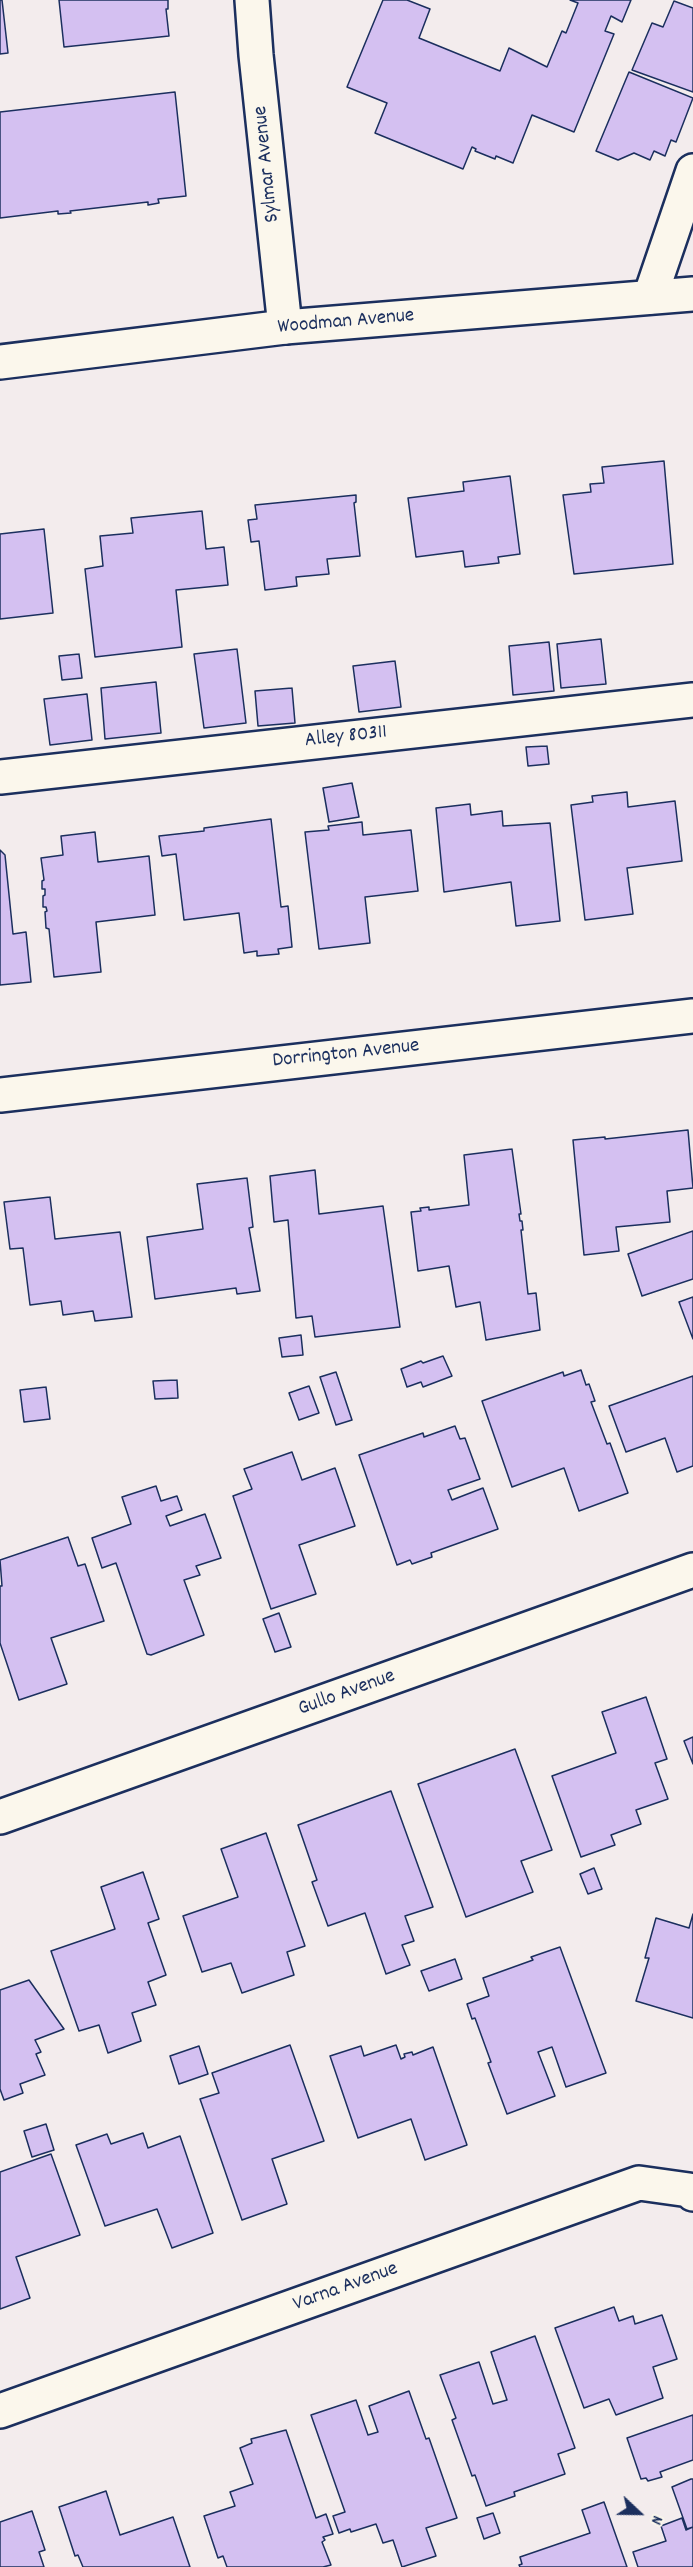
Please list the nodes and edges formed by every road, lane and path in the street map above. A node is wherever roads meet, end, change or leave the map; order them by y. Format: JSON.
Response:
{"nodes":[{"id":1,"x":252,"y":0,"type":"edge"},
{"id":2,"x":693,"y":171,"type":"edge"},
{"id":3,"x":693,"y":294,"type":"edge"},
{"id":4,"x":650,"y":297,"type":"junction"},
{"id":5,"x":285,"y":327,"type":"junction"},
{"id":6,"x":0,"y":362,"type":"edge"},
{"id":7,"x":693,"y":700,"type":"edge"},
{"id":8,"x":0,"y":777,"type":"edge"},
{"id":9,"x":693,"y":1016,"type":"edge"},
{"id":10,"x":0,"y":1095,"type":"edge"},
{"id":11,"x":693,"y":1570,"type":"edge"},
{"id":12,"x":0,"y":1817,"type":"edge"},
{"id":13,"x":693,"y":2194,"type":"edge"},
{"id":14,"x":0,"y":2411,"type":"edge"}],
"edges":[{"from":1,"to":5,"type":"street","name":"Sylmar Avenue"},
{"from":2,"to":4,"type":"street"},
{"from":3,"to":4,"type":"street","name":"Woodman Avenue"},
{"from":4,"to":5,"type":"street","name":"Woodman Avenue"},
{"from":5,"to":6,"type":"street","name":"Woodman Avenue"},
{"from":7,"to":8,"type":"street","name":"Alley 80311"},
{"from":9,"to":10,"type":"street","name":"Dorrington Avenue"},
{"from":11,"to":12,"type":"street","name":"Gullo Avenue"},
{"from":13,"to":14,"type":"street","name":"Varna Avenue"}]}
